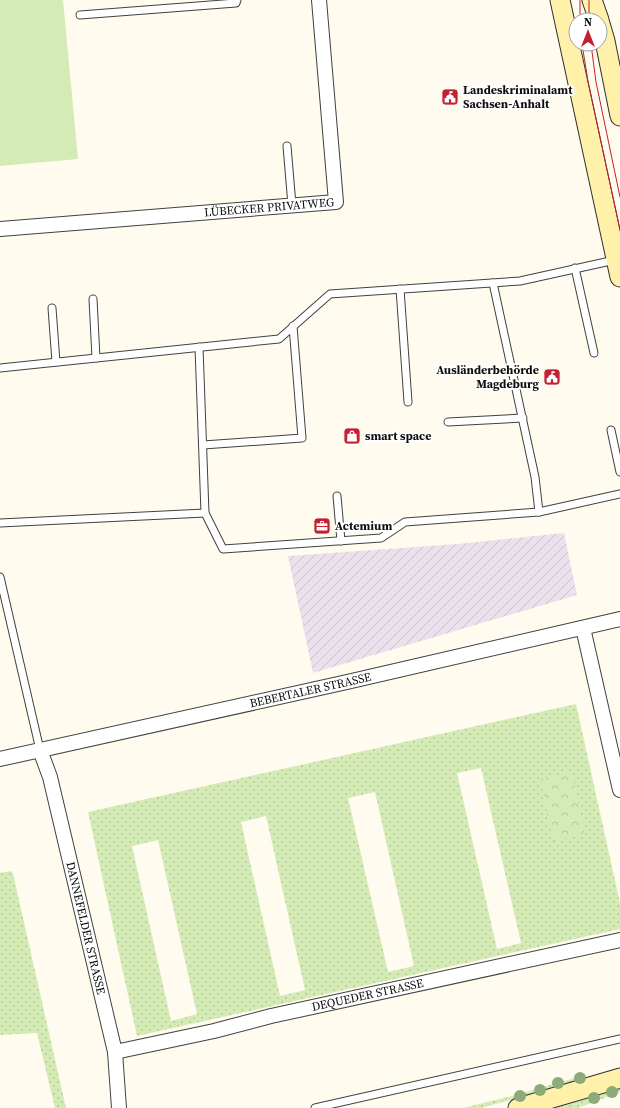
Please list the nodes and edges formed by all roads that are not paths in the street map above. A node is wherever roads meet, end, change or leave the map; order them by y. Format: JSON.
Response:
{"nodes":[{"id":1,"x":237,"y":0,"type":"edge"},
{"id":2,"x":319,"y":0,"type":"edge"},
{"id":3,"x":560,"y":0,"type":"edge"},
{"id":4,"x":592,"y":0,"type":"edge"},
{"id":5,"x":596,"y":12,"type":"edge"},
{"id":6,"x":80,"y":15,"type":"dead end"},
{"id":7,"x":607,"y":52,"type":"edge"},
{"id":8,"x":620,"y":116,"type":"edge"},
{"id":9,"x":287,"y":146,"type":"dead end"},
{"id":10,"x":292,"y":205,"type":"junction"},
{"id":11,"x":0,"y":229,"type":"edge"},
{"id":12,"x":576,"y":268,"type":"junction"},
{"id":13,"x":618,"y":268,"type":"edge"},
{"id":14,"x":493,"y":282,"type":"junction"},
{"id":15,"x":400,"y":289,"type":"junction"},
{"id":16,"x":93,"y":299,"type":"dead end"},
{"id":17,"x":52,"y":308,"type":"dead end"},
{"id":18,"x":293,"y":326,"type":"junction"},
{"id":19,"x":198,"y":347,"type":"junction"},
{"id":20,"x":594,"y":353,"type":"dead end"},
{"id":21,"x":96,"y":358,"type":"junction"},
{"id":22,"x":56,"y":362,"type":"junction"},
{"id":23,"x":0,"y":368,"type":"edge"},
{"id":24,"x":408,"y":402,"type":"dead end"},
{"id":25,"x":523,"y":418,"type":"junction"},
{"id":26,"x":448,"y":422,"type":"dead end"},
{"id":27,"x":611,"y":430,"type":"dead end"},
{"id":28,"x":202,"y":446,"type":"junction"},
{"id":29,"x":620,"y":472,"type":"edge"},
{"id":30,"x":620,"y":494,"type":"edge"},
{"id":31,"x":337,"y":496,"type":"dead end"},
{"id":32,"x":539,"y":512,"type":"junction"},
{"id":33,"x":205,"y":513,"type":"junction"},
{"id":34,"x":0,"y":523,"type":"edge"},
{"id":35,"x":341,"y":541,"type":"junction"},
{"id":36,"x":0,"y":577,"type":"edge"},
{"id":37,"x":3,"y":604,"type":"edge"},
{"id":38,"x":620,"y":619,"type":"edge"},
{"id":39,"x":583,"y":628,"type":"junction"},
{"id":40,"x":40,"y":750,"type":"junction"},
{"id":41,"x":0,"y":759,"type":"edge"},
{"id":42,"x":620,"y":790,"type":"edge"},
{"id":43,"x":620,"y":940,"type":"edge"},
{"id":44,"x":620,"y":1039,"type":"edge"},
{"id":45,"x":115,"y":1052,"type":"junction"},
{"id":46,"x":620,"y":1078,"type":"edge"},
{"id":47,"x":119,"y":1108,"type":"edge"},
{"id":48,"x":315,"y":1108,"type":"edge"},
{"id":49,"x":518,"y":1108,"type":"edge"}],
"edges":[{"from":1,"to":6,"type":"lane"},
{"from":2,"to":10,"type":"street","name":"LÜBECKER PRIVATWEG"},
{"from":3,"to":13,"type":"main road"},
{"from":4,"to":5,"type":"main road"},
{"from":7,"to":8,"type":"main road"},
{"from":9,"to":10,"type":"lane"},
{"from":10,"to":11,"type":"street","name":"LÜBECKER PRIVATWEG"},
{"from":12,"to":13,"type":"lane"},
{"from":12,"to":14,"type":"lane"},
{"from":12,"to":20,"type":"lane"},
{"from":14,"to":15,"type":"lane"},
{"from":14,"to":25,"type":"lane"},
{"from":15,"to":18,"type":"lane"},
{"from":15,"to":24,"type":"lane"},
{"from":16,"to":21,"type":"lane"},
{"from":17,"to":22,"type":"lane"},
{"from":18,"to":19,"type":"lane"},
{"from":18,"to":28,"type":"lane"},
{"from":19,"to":21,"type":"lane"},
{"from":19,"to":28,"type":"lane"},
{"from":21,"to":22,"type":"lane"},
{"from":22,"to":23,"type":"lane"},
{"from":25,"to":26,"type":"lane"},
{"from":25,"to":32,"type":"lane"},
{"from":27,"to":29,"type":"lane"},
{"from":28,"to":33,"type":"lane"},
{"from":30,"to":32,"type":"lane"},
{"from":31,"to":35,"type":"lane"},
{"from":32,"to":35,"type":"lane"},
{"from":33,"to":34,"type":"lane"},
{"from":33,"to":35,"type":"lane"},
{"from":36,"to":37,"type":"lane"},
{"from":37,"to":40,"type":"lane"},
{"from":38,"to":39,"type":"street","name":"BEBERTALER STRASSE"},
{"from":39,"to":40,"type":"street","name":"BEBERTALER STRASSE"},
{"from":39,"to":42,"type":"street"},
{"from":40,"to":41,"type":"street","name":"BEBERTALER STRASSE"},
{"from":40,"to":45,"type":"street","name":"DANNEFELDER STRASSE"},
{"from":43,"to":45,"type":"street","name":"DEQUEDER STRASSE"},
{"from":44,"to":48,"type":"lane"},
{"from":45,"to":47,"type":"street","name":"DANNEFELDER STRASSE"},
{"from":46,"to":49,"type":"main road"}]}
